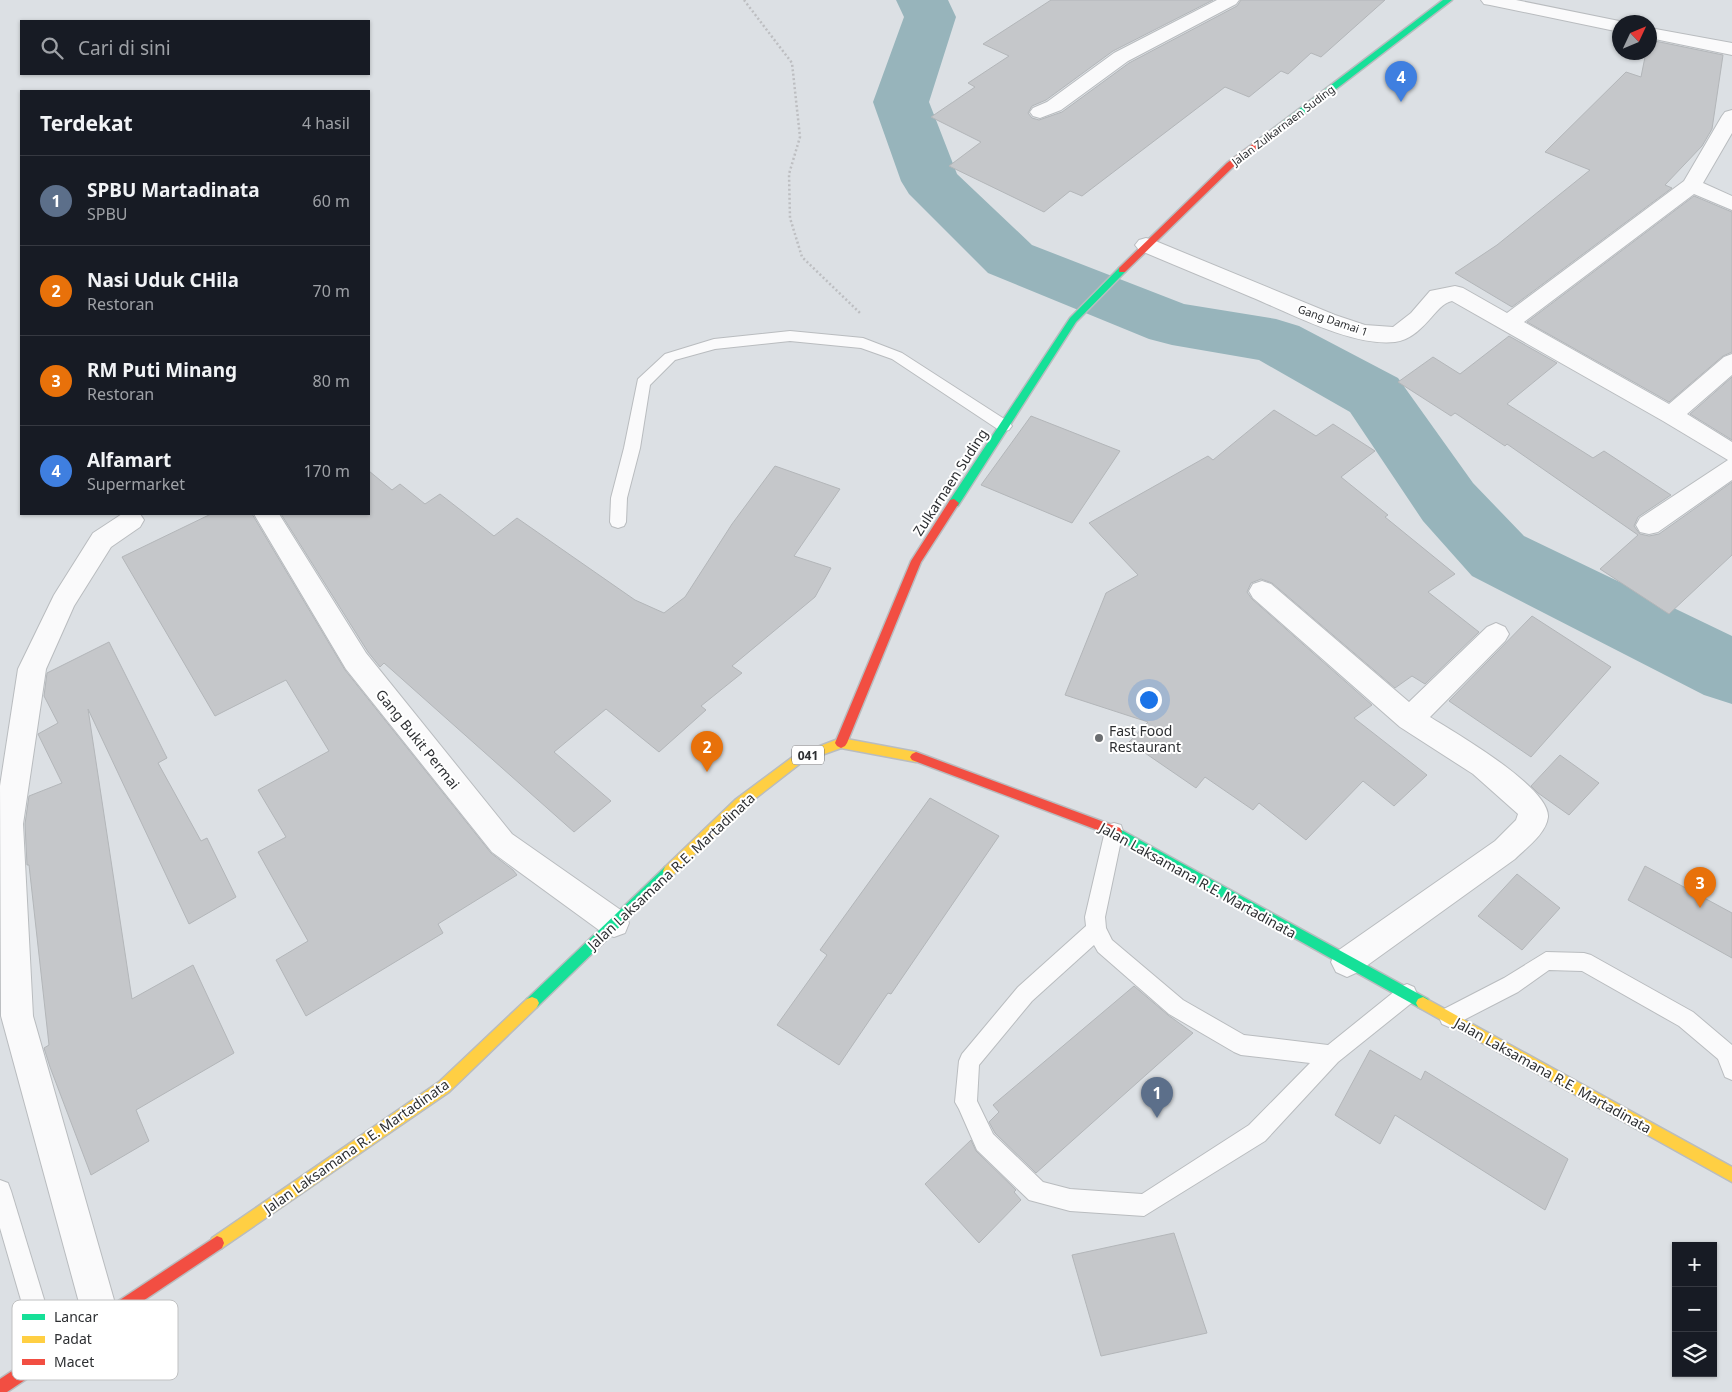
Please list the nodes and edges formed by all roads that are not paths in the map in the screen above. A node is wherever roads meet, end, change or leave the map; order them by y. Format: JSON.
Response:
{"nodes":[{"id":1,"x":1230,"y":0,"type":"edge"},
{"id":2,"x":1448,"y":0,"type":"edge"},
{"id":3,"x":1490,"y":0,"type":"edge"},
{"id":4,"x":1612,"y":25,"type":"edge"},
{"id":5,"x":1657,"y":34,"type":"edge"},
{"id":6,"x":1732,"y":49,"type":"edge"},
{"id":7,"x":1040,"y":112,"type":"dead end"},
{"id":8,"x":1732,"y":116,"type":"edge"},
{"id":9,"x":1692,"y":185,"type":"junction"},
{"id":10,"x":1732,"y":204,"type":"edge"},
{"id":11,"x":1146,"y":245,"type":"junction"},
{"id":12,"x":1128,"y":264,"type":"joint"},
{"id":13,"x":1508,"y":323,"type":"junction"},
{"id":14,"x":1732,"y":362,"type":"edge"},
{"id":15,"x":1671,"y":415,"type":"junction"},
{"id":16,"x":1004,"y":426,"type":"junction"},
{"id":17,"x":1732,"y":453,"type":"edge"},
{"id":18,"x":1732,"y":468,"type":"edge"},
{"id":19,"x":267,"y":515,"type":"edge"},
{"id":20,"x":131,"y":520,"type":"dead end"},
{"id":21,"x":618,"y":522,"type":"dead end"},
{"id":22,"x":1649,"y":525,"type":"dead end"},
{"id":23,"x":1262,"y":591,"type":"dead end"},
{"id":24,"x":1496,"y":634,"type":"dead end"},
{"id":25,"x":1410,"y":719,"type":"junction"},
{"id":26,"x":841,"y":743,"type":"junction"},
{"id":27,"x":1114,"y":831,"type":"junction"},
{"id":28,"x":614,"y":923,"type":"junction"},
{"id":29,"x":1096,"y":930,"type":"junction"},
{"id":30,"x":1346,"y":962,"type":"junction"},
{"id":31,"x":1407,"y":994,"type":"junction"},
{"id":32,"x":1449,"y":1017,"type":"junction"},
{"id":33,"x":1331,"y":1055,"type":"junction"},
{"id":34,"x":1732,"y":1070,"type":"edge"},
{"id":35,"x":1732,"y":1175,"type":"edge"},
{"id":36,"x":0,"y":1191,"type":"edge"},
{"id":37,"x":33,"y":1300,"type":"edge"},
{"id":38,"x":96,"y":1300,"type":"edge"},
{"id":39,"x":133,"y":1300,"type":"edge"},
{"id":40,"x":12,"y":1380,"type":"edge"},
{"id":41,"x":0,"y":1388,"type":"edge"}],
"edges":[{"from":1,"to":7,"type":"street"},
{"from":2,"to":11,"type":"main road","name":"Jalan Zulkarnaen Suding"},
{"from":3,"to":4,"type":"street"},
{"from":5,"to":6,"type":"street"},
{"from":8,"to":9,"type":"street"},
{"from":9,"to":10,"type":"street"},
{"from":9,"to":13,"type":"street"},
{"from":11,"to":12,"type":"main road","name":"Jalan Zulkarnaen Suding"},
{"from":11,"to":13,"type":"street","name":"Gang Damai 1"},
{"from":12,"to":16,"type":"main road","name":"Zulkarnaen Suding"},
{"from":13,"to":15,"type":"street","name":"Gang Damai 1"},
{"from":14,"to":15,"type":"street"},
{"from":15,"to":17,"type":"street","name":"Gang Damai 1"},
{"from":16,"to":21,"type":"lane"},
{"from":16,"to":26,"type":"main road","name":"Zulkarnaen Suding"},
{"from":18,"to":22,"type":"street"},
{"from":19,"to":28,"type":"street","name":"Gang Bukit Permai"},
{"from":20,"to":38,"type":"street"},
{"from":23,"to":25,"type":"street"},
{"from":24,"to":25,"type":"street"},
{"from":25,"to":30,"type":"street"},
{"from":26,"to":27,"type":"main road","name":"Jalan Laksamana R.E. Martadinata","number":"041"},
{"from":26,"to":28,"type":"main road","name":"Jalan Laksamana R.E. Martadinata","number":"041"},
{"from":27,"to":29,"type":"lane"},
{"from":27,"to":30,"type":"main road","name":"Jalan Laksamana R.E. Martadinata","number":"041"},
{"from":28,"to":39,"type":"main road","name":"Jalan Laksamana R.E. Martadinata","number":"041"},
{"from":29,"to":33,"type":"lane"},
{"from":29,"to":33,"type":"lane"},
{"from":30,"to":31,"type":"main road","name":"Jalan Laksamana R.E. Martadinata","number":"041"},
{"from":31,"to":32,"type":"main road","name":"Jalan Laksamana R.E. Martadinata","number":"041"},
{"from":31,"to":33,"type":"lane"},
{"from":32,"to":34,"type":"lane"},
{"from":32,"to":35,"type":"main road","name":"Jalan Laksamana R.E. Martadinata","number":"041"},
{"from":36,"to":37,"type":"lane"},
{"from":40,"to":41,"type":"main road","name":"Jalan Laksamana R.E. Martadinata","number":"041"}]}
